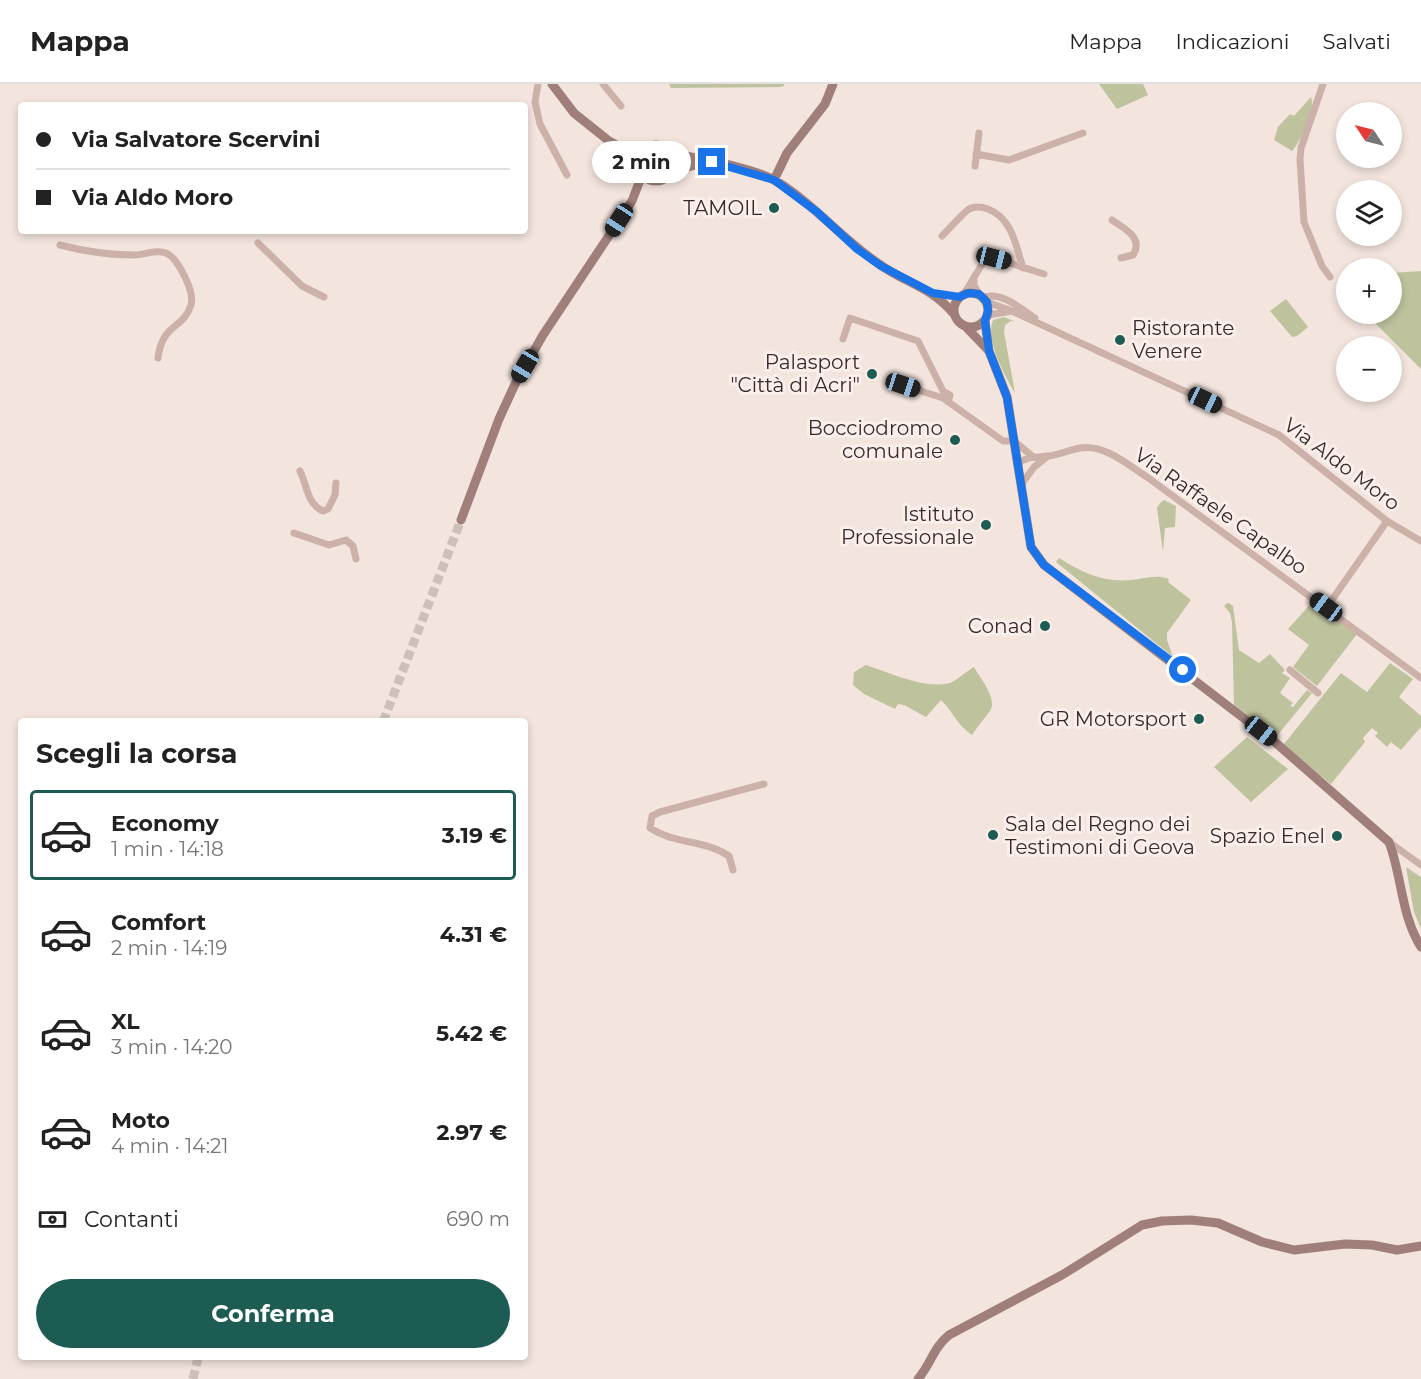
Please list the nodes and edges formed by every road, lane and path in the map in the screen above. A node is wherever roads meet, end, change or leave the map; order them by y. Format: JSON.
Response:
{"nodes":[{"id":1,"x":538,"y":84,"type":"edge"},
{"id":2,"x":552,"y":84,"type":"edge"},
{"id":3,"x":603,"y":84,"type":"edge"},
{"id":4,"x":833,"y":84,"type":"edge"},
{"id":5,"x":1323,"y":84,"type":"edge"},
{"id":6,"x":621,"y":106,"type":"dead end"},
{"id":7,"x":979,"y":133,"type":"dead end"},
{"id":8,"x":1083,"y":133,"type":"dead end"},
{"id":9,"x":623,"y":147,"type":"junction"},
{"id":10,"x":644,"y":150,"type":"junction"},
{"id":11,"x":670,"y":153,"type":"junction"},
{"id":12,"x":976,"y":154,"type":"junction"},
{"id":13,"x":712,"y":162,"type":"junction"},
{"id":14,"x":975,"y":166,"type":"dead end"},
{"id":15,"x":672,"y":171,"type":"junction"},
{"id":16,"x":640,"y":172,"type":"junction"},
{"id":17,"x":567,"y":175,"type":"dead end"},
{"id":18,"x":774,"y":180,"type":"junction"},
{"id":19,"x":657,"y":182,"type":"junction"},
{"id":20,"x":632,"y":201,"type":"junction"},
{"id":21,"x":1112,"y":220,"type":"dead end"},
{"id":22,"x":942,"y":236,"type":"dead end"},
{"id":23,"x":258,"y":243,"type":"dead end"},
{"id":24,"x":60,"y":245,"type":"dead end"},
{"id":25,"x":1121,"y":258,"type":"dead end"},
{"id":26,"x":1023,"y":268,"type":"junction"},
{"id":27,"x":1044,"y":274,"type":"dead end"},
{"id":28,"x":974,"y":277,"type":"junction"},
{"id":29,"x":1330,"y":277,"type":"dead end"},
{"id":30,"x":933,"y":293,"type":"junction"},
{"id":31,"x":962,"y":295,"type":"junction"},
{"id":32,"x":324,"y":297,"type":"dead end"},
{"id":33,"x":983,"y":298,"type":"junction"},
{"id":34,"x":1012,"y":311,"type":"junction"},
{"id":35,"x":954,"y":314,"type":"junction"},
{"id":36,"x":986,"y":318,"type":"junction"},
{"id":37,"x":966,"y":327,"type":"junction"},
{"id":38,"x":1054,"y":332,"type":"junction"},
{"id":39,"x":843,"y":339,"type":"dead end"},
{"id":40,"x":989,"y":351,"type":"junction"},
{"id":41,"x":158,"y":358,"type":"dead end"},
{"id":42,"x":903,"y":385,"type":"dead end"},
{"id":43,"x":948,"y":402,"type":"junction"},
{"id":44,"x":1014,"y":441,"type":"junction"},
{"id":45,"x":1032,"y":456,"type":"junction"},
{"id":46,"x":1048,"y":456,"type":"junction"},
{"id":47,"x":1018,"y":464,"type":"junction"},
{"id":48,"x":1034,"y":467,"type":"junction"},
{"id":49,"x":300,"y":471,"type":"dead end"},
{"id":50,"x":336,"y":483,"type":"dead end"},
{"id":51,"x":1021,"y":485,"type":"junction"},
{"id":52,"x":461,"y":520,"type":"tunnel mouth"},
{"id":53,"x":1387,"y":521,"type":"junction"},
{"id":54,"x":294,"y":533,"type":"dead end"},
{"id":55,"x":1421,"y":541,"type":"edge"},
{"id":56,"x":356,"y":559,"type":"dead end"},
{"id":57,"x":1326,"y":607,"type":"junction"},
{"id":58,"x":1290,"y":670,"type":"dead end"},
{"id":59,"x":1421,"y":678,"type":"edge"},
{"id":60,"x":1318,"y":693,"type":"dead end"},
{"id":61,"x":764,"y":784,"type":"dead end"},
{"id":62,"x":1389,"y":842,"type":"junction"},
{"id":63,"x":1421,"y":865,"type":"edge"},
{"id":64,"x":733,"y":870,"type":"dead end"},
{"id":65,"x":1421,"y":947,"type":"edge"},
{"id":66,"x":1421,"y":1246,"type":"edge"},
{"id":67,"x":918,"y":1379,"type":"edge"}],
"edges":[{"from":1,"to":17,"type":"street"},
{"from":2,"to":9,"type":"main road"},
{"from":3,"to":6,"type":"street"},
{"from":4,"to":18,"type":"main road"},
{"from":5,"to":29,"type":"street"},
{"from":7,"to":12,"type":"street"},
{"from":8,"to":12,"type":"street"},
{"from":9,"to":10,"type":"main road"},
{"from":9,"to":16,"type":"main road"},
{"from":10,"to":11,"type":"main road"},
{"from":10,"to":16,"type":"main road"},
{"from":11,"to":13,"type":"main road"},
{"from":11,"to":15,"type":"main road"},
{"from":12,"to":14,"type":"street"},
{"from":13,"to":15,"type":"main road"},
{"from":13,"to":18,"type":"main road"},
{"from":15,"to":19,"type":"main road"},
{"from":16,"to":19,"type":"main road"},
{"from":16,"to":20,"type":"main road"},
{"from":18,"to":30,"type":"main road"},
{"from":19,"to":20,"type":"main road"},
{"from":20,"to":52,"type":"main road"},
{"from":21,"to":25,"type":"street"},
{"from":22,"to":26,"type":"street"},
{"from":23,"to":32,"type":"street"},
{"from":24,"to":41,"type":"street"},
{"from":26,"to":27,"type":"street"},
{"from":26,"to":28,"type":"street"},
{"from":28,"to":31,"type":"street"},
{"from":28,"to":33,"type":"street"},
{"from":30,"to":31,"type":"main road"},
{"from":30,"to":35,"type":"main road"},
{"from":31,"to":33,"type":"main road"},
{"from":31,"to":35,"type":"main road"},
{"from":33,"to":34,"type":"street","name":"Via Aldo Moro"},
{"from":33,"to":36,"type":"main road"},
{"from":33,"to":38,"type":"street"},
{"from":34,"to":36,"type":"street"},
{"from":34,"to":38,"type":"street","name":"Via Aldo Moro"},
{"from":35,"to":37,"type":"main road"},
{"from":36,"to":37,"type":"main road"},
{"from":36,"to":40,"type":"main road"},
{"from":37,"to":40,"type":"main road"},
{"from":38,"to":53,"type":"street","name":"Via Aldo Moro"},
{"from":39,"to":43,"type":"street"},
{"from":40,"to":44,"type":"main road"},
{"from":42,"to":43,"type":"street"},
{"from":43,"to":44,"type":"street"},
{"from":44,"to":45,"type":"street"},
{"from":44,"to":47,"type":"main road"},
{"from":45,"to":46,"type":"street"},
{"from":45,"to":47,"type":"street"},
{"from":46,"to":48,"type":"street"},
{"from":46,"to":57,"type":"street","name":"Via Raffaele Capalbo"},
{"from":47,"to":48,"type":"street"},
{"from":47,"to":51,"type":"main road"},
{"from":48,"to":51,"type":"street"},
{"from":49,"to":50,"type":"street"},
{"from":51,"to":62,"type":"main road"},
{"from":53,"to":55,"type":"street","name":"Via Aldo Moro"},
{"from":53,"to":57,"type":"street"},
{"from":54,"to":56,"type":"street"},
{"from":57,"to":59,"type":"street","name":"Via Raffaele Capalbo"},
{"from":58,"to":60,"type":"street"},
{"from":61,"to":64,"type":"street"},
{"from":62,"to":63,"type":"street"},
{"from":62,"to":65,"type":"main road"},
{"from":66,"to":67,"type":"main road"}]}
